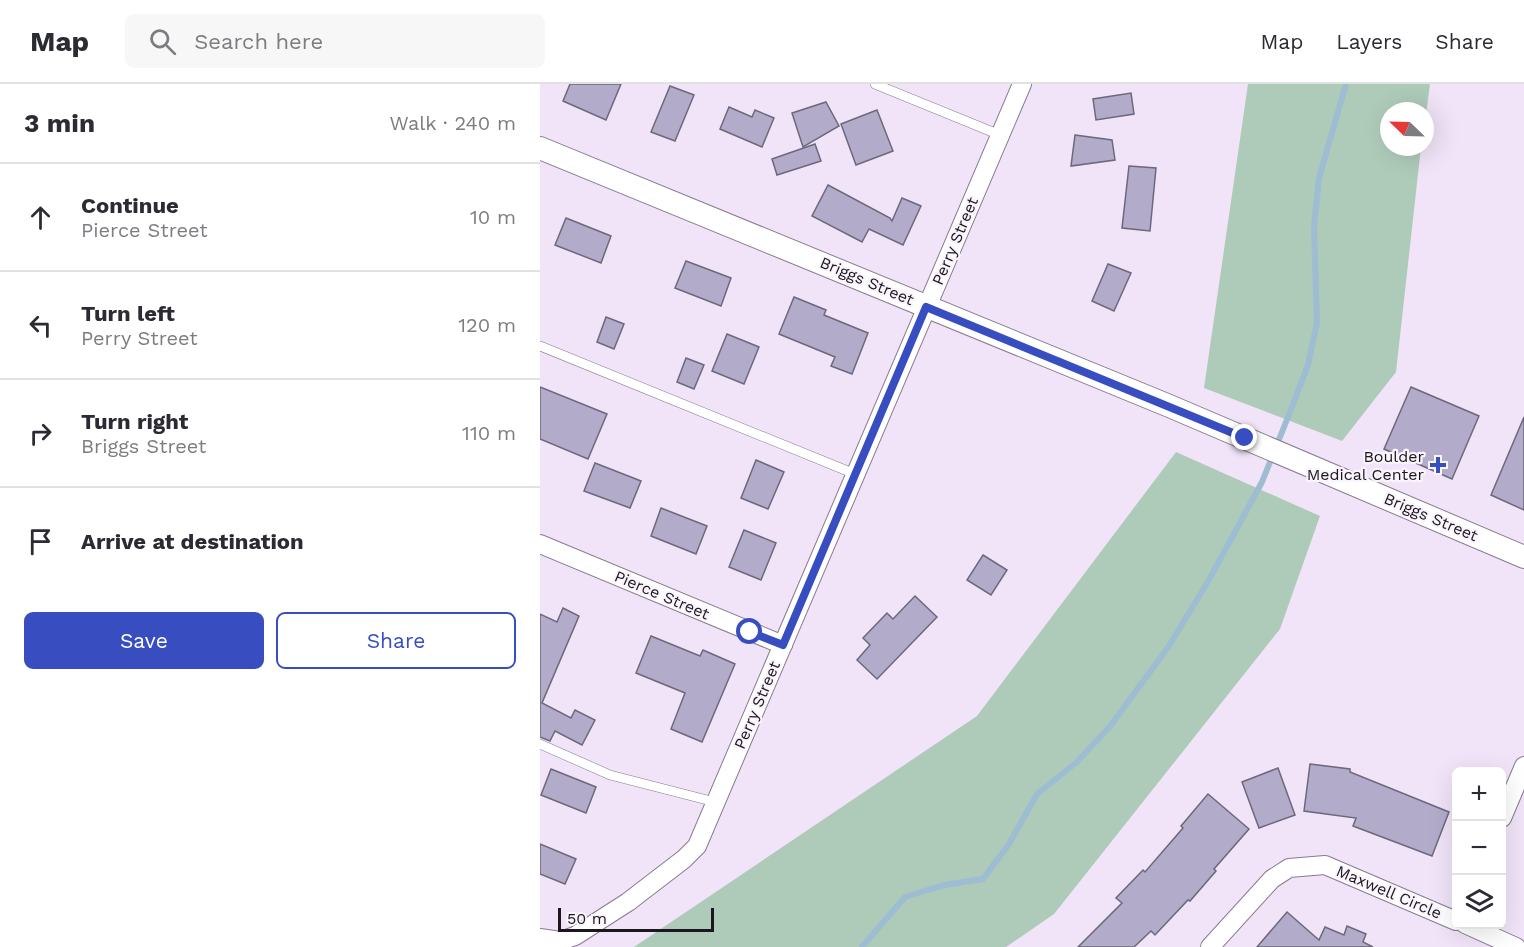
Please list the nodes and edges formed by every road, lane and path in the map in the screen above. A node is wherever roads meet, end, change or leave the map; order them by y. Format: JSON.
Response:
{"nodes":[{"id":1,"x":875,"y":84,"type":"edge"},
{"id":2,"x":1022,"y":84,"type":"edge"},
{"id":3,"x":1000,"y":135,"type":"junction"},
{"id":4,"x":540,"y":148,"type":"edge"},
{"id":5,"x":926,"y":307,"type":"junction"},
{"id":6,"x":540,"y":346,"type":"edge"},
{"id":7,"x":855,"y":474,"type":"junction"},
{"id":8,"x":540,"y":544,"type":"edge"},
{"id":9,"x":1524,"y":557,"type":"edge"},
{"id":10,"x":783,"y":645,"type":"junction"},
{"id":11,"x":540,"y":744,"type":"edge"},
{"id":12,"x":1524,"y":766,"type":"edge"},
{"id":13,"x":715,"y":802,"type":"junction"},
{"id":14,"x":1506,"y":809,"type":"edge"},
{"id":15,"x":1452,"y":919,"type":"edge"},
{"id":16,"x":1476,"y":929,"type":"edge"},
{"id":17,"x":540,"y":938,"type":"edge"},
{"id":18,"x":1210,"y":947,"type":"edge"},
{"id":19,"x":1516,"y":947,"type":"edge"}],
"edges":[{"from":1,"to":3,"type":"lane"},
{"from":2,"to":3,"type":"street","name":"Perry Street"},
{"from":3,"to":5,"type":"street","name":"Perry Street"},
{"from":4,"to":5,"type":"street","name":"Briggs Street"},
{"from":5,"to":7,"type":"street","name":"Perry Street"},
{"from":5,"to":9,"type":"street","name":"Briggs Street"},
{"from":6,"to":7,"type":"lane"},
{"from":7,"to":10,"type":"street","name":"Perry Street"},
{"from":8,"to":10,"type":"street","name":"Pierce Street"},
{"from":10,"to":13,"type":"street","name":"Perry Street"},
{"from":11,"to":13,"type":"lane"},
{"from":12,"to":14,"type":"street"},
{"from":13,"to":17,"type":"street","name":"Perry Street"},
{"from":15,"to":18,"type":"street","name":"Maxwell Circle"},
{"from":16,"to":19,"type":"street"}]}
